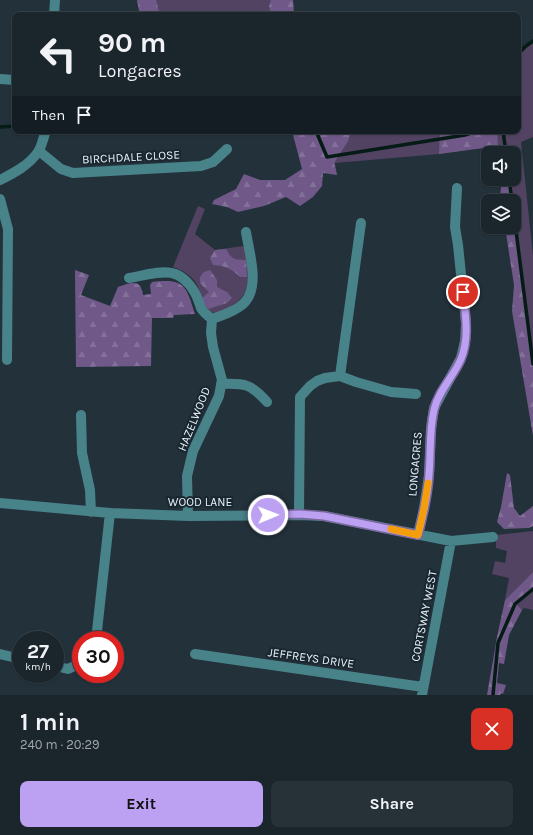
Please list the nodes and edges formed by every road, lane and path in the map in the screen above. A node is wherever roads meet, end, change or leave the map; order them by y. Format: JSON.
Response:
{"nodes":[{"id":1,"x":55,"y":0,"type":"edge"},
{"id":2,"x":54,"y":12,"type":"edge"},
{"id":3,"x":0,"y":79,"type":"edge"},
{"id":4,"x":12,"y":80,"type":"edge"},
{"id":5,"x":45,"y":134,"type":"edge"},
{"id":6,"x":227,"y":149,"type":"dead end"},
{"id":7,"x":39,"y":151,"type":"junction"},
{"id":8,"x":0,"y":180,"type":"edge"},
{"id":9,"x":457,"y":188,"type":"dead end"},
{"id":10,"x":0,"y":200,"type":"edge"},
{"id":11,"x":360,"y":223,"type":"dead end"},
{"id":12,"x":246,"y":232,"type":"dead end"},
{"id":13,"x":129,"y":278,"type":"dead end"},
{"id":14,"x":212,"y":319,"type":"junction"},
{"id":15,"x":7,"y":360,"type":"dead end"},
{"id":16,"x":340,"y":376,"type":"junction"},
{"id":17,"x":221,"y":384,"type":"junction"},
{"id":18,"x":416,"y":394,"type":"dead end"},
{"id":19,"x":267,"y":402,"type":"dead end"},
{"id":20,"x":81,"y":415,"type":"dead end"},
{"id":21,"x":0,"y":503,"type":"edge"},
{"id":22,"x":91,"y":512,"type":"junction"},
{"id":23,"x":110,"y":513,"type":"junction"},
{"id":24,"x":300,"y":514,"type":"junction"},
{"id":25,"x":188,"y":516,"type":"junction"},
{"id":26,"x":418,"y":535,"type":"junction"},
{"id":27,"x":493,"y":537,"type":"dead end"},
{"id":28,"x":452,"y":541,"type":"junction"},
{"id":29,"x":97,"y":631,"type":"edge"},
{"id":30,"x":0,"y":654,"type":"edge"},
{"id":31,"x":195,"y":654,"type":"dead end"},
{"id":32,"x":12,"y":657,"type":"edge"},
{"id":33,"x":422,"y":691,"type":"edge"}],
"edges":[{"from":1,"to":2,"type":"street"},
{"from":3,"to":4,"type":"street"},
{"from":5,"to":7,"type":"street"},
{"from":6,"to":7,"type":"street","name":"BIRCHDALE CLOSE"},
{"from":7,"to":8,"type":"street"},
{"from":9,"to":26,"type":"street","name":"LONGACRES"},
{"from":10,"to":15,"type":"street"},
{"from":11,"to":16,"type":"street"},
{"from":12,"to":14,"type":"street"},
{"from":13,"to":14,"type":"street"},
{"from":14,"to":17,"type":"street","name":"HAZELWOOD"},
{"from":16,"to":18,"type":"street"},
{"from":16,"to":24,"type":"street"},
{"from":17,"to":19,"type":"street"},
{"from":17,"to":25,"type":"street","name":"HAZELWOOD"},
{"from":20,"to":22,"type":"street"},
{"from":21,"to":22,"type":"street","name":"WOOD LANE"},
{"from":22,"to":23,"type":"street","name":"WOOD LANE"},
{"from":23,"to":25,"type":"street","name":"WOOD LANE"},
{"from":23,"to":29,"type":"street"},
{"from":24,"to":25,"type":"street","name":"WOOD LANE"},
{"from":24,"to":26,"type":"street","name":"WOOD LANE"},
{"from":26,"to":28,"type":"street","name":"WOOD LANE"},
{"from":27,"to":28,"type":"street","name":"WOOD LANE"},
{"from":28,"to":33,"type":"street","name":"CORTSWAY WEST"},
{"from":30,"to":32,"type":"street"},
{"from":31,"to":33,"type":"street","name":"JEFFREYS DRIVE"}]}
